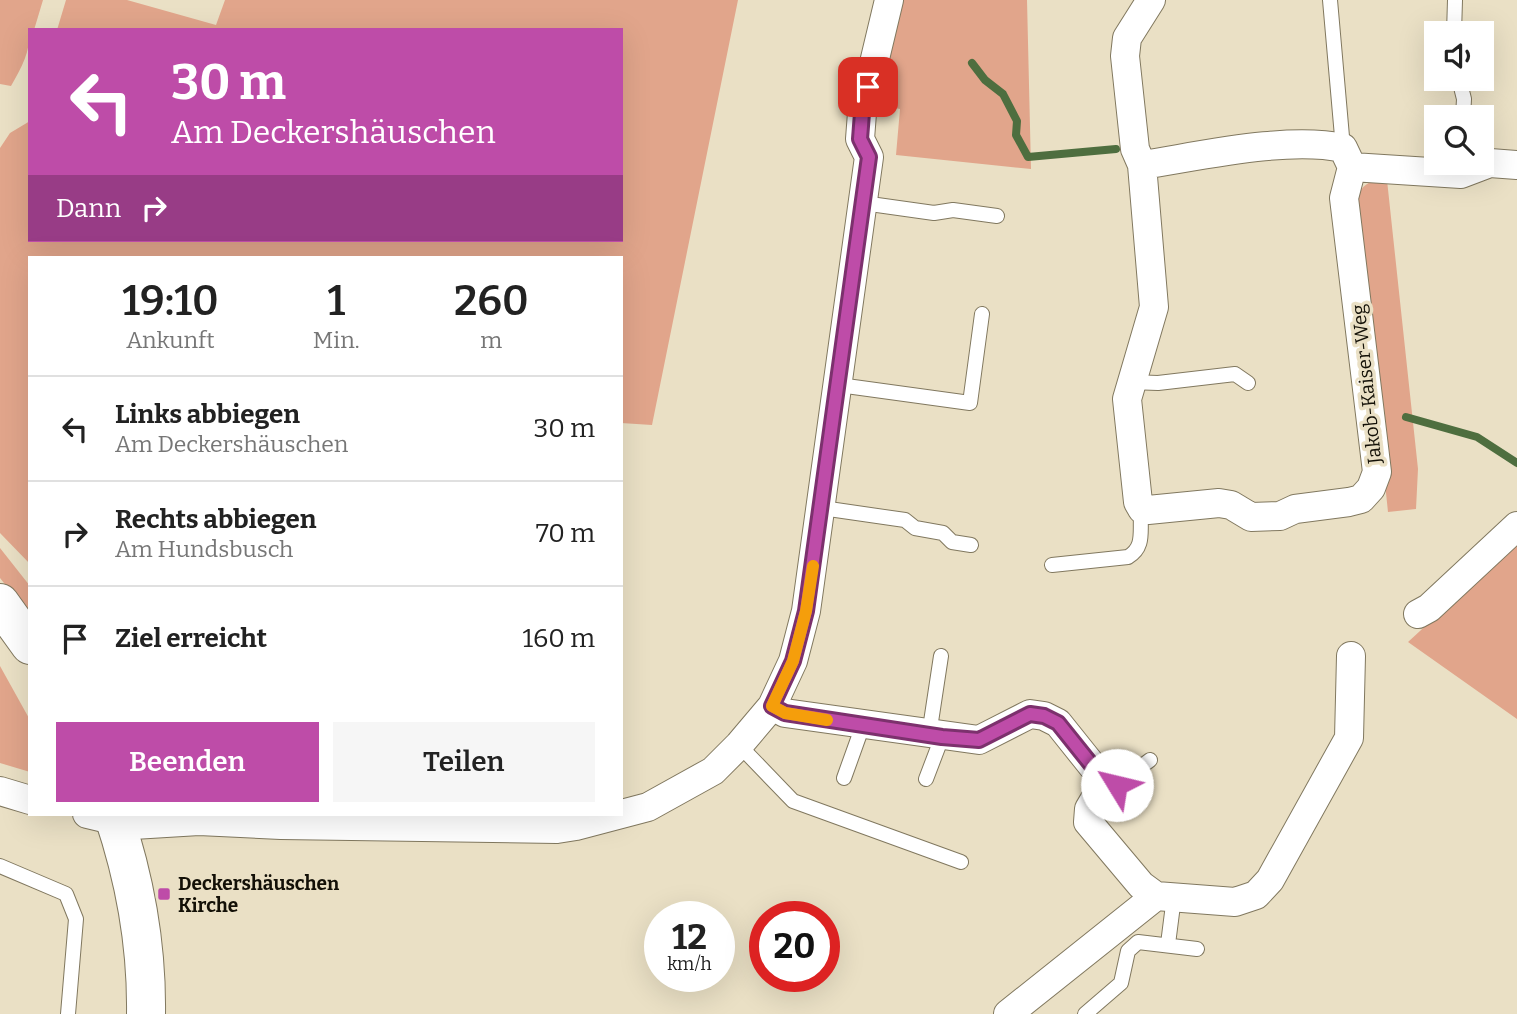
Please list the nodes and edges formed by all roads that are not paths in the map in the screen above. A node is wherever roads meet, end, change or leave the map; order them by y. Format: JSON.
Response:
{"nodes":[{"id":1,"x":889,"y":0,"type":"edge"},
{"id":2,"x":1151,"y":0,"type":"edge"},
{"id":3,"x":1330,"y":0,"type":"edge"},
{"id":4,"x":1455,"y":0,"type":"edge"},
{"id":5,"x":1454,"y":21,"type":"edge"},
{"id":6,"x":1348,"y":158,"type":"junction"},
{"id":7,"x":1142,"y":165,"type":"junction"},
{"id":8,"x":1517,"y":165,"type":"edge"},
{"id":9,"x":863,"y":203,"type":"junction"},
{"id":10,"x":997,"y":216,"type":"dead end"},
{"id":11,"x":982,"y":314,"type":"dead end"},
{"id":12,"x":1130,"y":382,"type":"junction"},
{"id":13,"x":1248,"y":383,"type":"dead end"},
{"id":14,"x":839,"y":384,"type":"junction"},
{"id":15,"x":822,"y":508,"type":"junction"},
{"id":16,"x":1142,"y":509,"type":"junction"},
{"id":17,"x":1517,"y":526,"type":"edge"},
{"id":18,"x":971,"y":545,"type":"dead end"},
{"id":19,"x":1052,"y":565,"type":"dead end"},
{"id":20,"x":0,"y":603,"type":"edge"},
{"id":21,"x":1418,"y":614,"type":"dead end"},
{"id":22,"x":28,"y":642,"type":"edge"},
{"id":23,"x":941,"y":656,"type":"dead end"},
{"id":24,"x":1351,"y":656,"type":"dead end"},
{"id":25,"x":772,"y":706,"type":"junction"},
{"id":26,"x":863,"y":725,"type":"junction"},
{"id":27,"x":936,"y":736,"type":"junction"},
{"id":28,"x":739,"y":745,"type":"junction"},
{"id":29,"x":1150,"y":760,"type":"dead end"},
{"id":30,"x":844,"y":778,"type":"dead end"},
{"id":31,"x":926,"y":779,"type":"dead end"},
{"id":32,"x":1101,"y":787,"type":"junction"},
{"id":33,"x":0,"y":791,"type":"edge"},
{"id":34,"x":28,"y":799,"type":"edge"},
{"id":35,"x":623,"y":814,"type":"edge"},
{"id":36,"x":105,"y":816,"type":"edge"},
{"id":37,"x":616,"y":816,"type":"edge"},
{"id":38,"x":961,"y":862,"type":"dead end"},
{"id":39,"x":0,"y":866,"type":"edge"},
{"id":40,"x":1165,"y":896,"type":"junction"},
{"id":41,"x":1168,"y":944,"type":"junction"},
{"id":42,"x":1197,"y":949,"type":"dead end"},
{"id":43,"x":68,"y":1014,"type":"edge"},
{"id":44,"x":146,"y":1014,"type":"edge"},
{"id":45,"x":1007,"y":1014,"type":"edge"},
{"id":46,"x":1085,"y":1014,"type":"edge"}],
"edges":[{"from":1,"to":9,"type":"street"},
{"from":2,"to":7,"type":"street"},
{"from":3,"to":6,"type":"lane","name":"Jakob-Kaiser-Weg"},
{"from":4,"to":5,"type":"lane"},
{"from":6,"to":7,"type":"street"},
{"from":6,"to":8,"type":"street"},
{"from":6,"to":16,"type":"street","name":"Jakob-Kaiser-Weg"},
{"from":7,"to":12,"type":"street"},
{"from":9,"to":10,"type":"lane"},
{"from":9,"to":14,"type":"street"},
{"from":11,"to":14,"type":"lane"},
{"from":12,"to":13,"type":"lane"},
{"from":12,"to":16,"type":"street"},
{"from":14,"to":15,"type":"street"},
{"from":15,"to":18,"type":"lane"},
{"from":15,"to":25,"type":"street"},
{"from":16,"to":19,"type":"lane"},
{"from":17,"to":21,"type":"street"},
{"from":20,"to":22,"type":"street"},
{"from":23,"to":27,"type":"lane"},
{"from":24,"to":40,"type":"street"},
{"from":25,"to":26,"type":"street"},
{"from":25,"to":28,"type":"street"},
{"from":26,"to":27,"type":"street"},
{"from":26,"to":30,"type":"lane"},
{"from":27,"to":31,"type":"lane"},
{"from":27,"to":32,"type":"street"},
{"from":28,"to":35,"type":"street"},
{"from":28,"to":38,"type":"lane"},
{"from":29,"to":32,"type":"lane"},
{"from":32,"to":40,"type":"street"},
{"from":33,"to":34,"type":"street"},
{"from":36,"to":37,"type":"street"},
{"from":36,"to":44,"type":"street"},
{"from":39,"to":43,"type":"lane"},
{"from":40,"to":41,"type":"lane"},
{"from":40,"to":45,"type":"street"},
{"from":41,"to":42,"type":"lane"},
{"from":41,"to":46,"type":"lane"}]}
